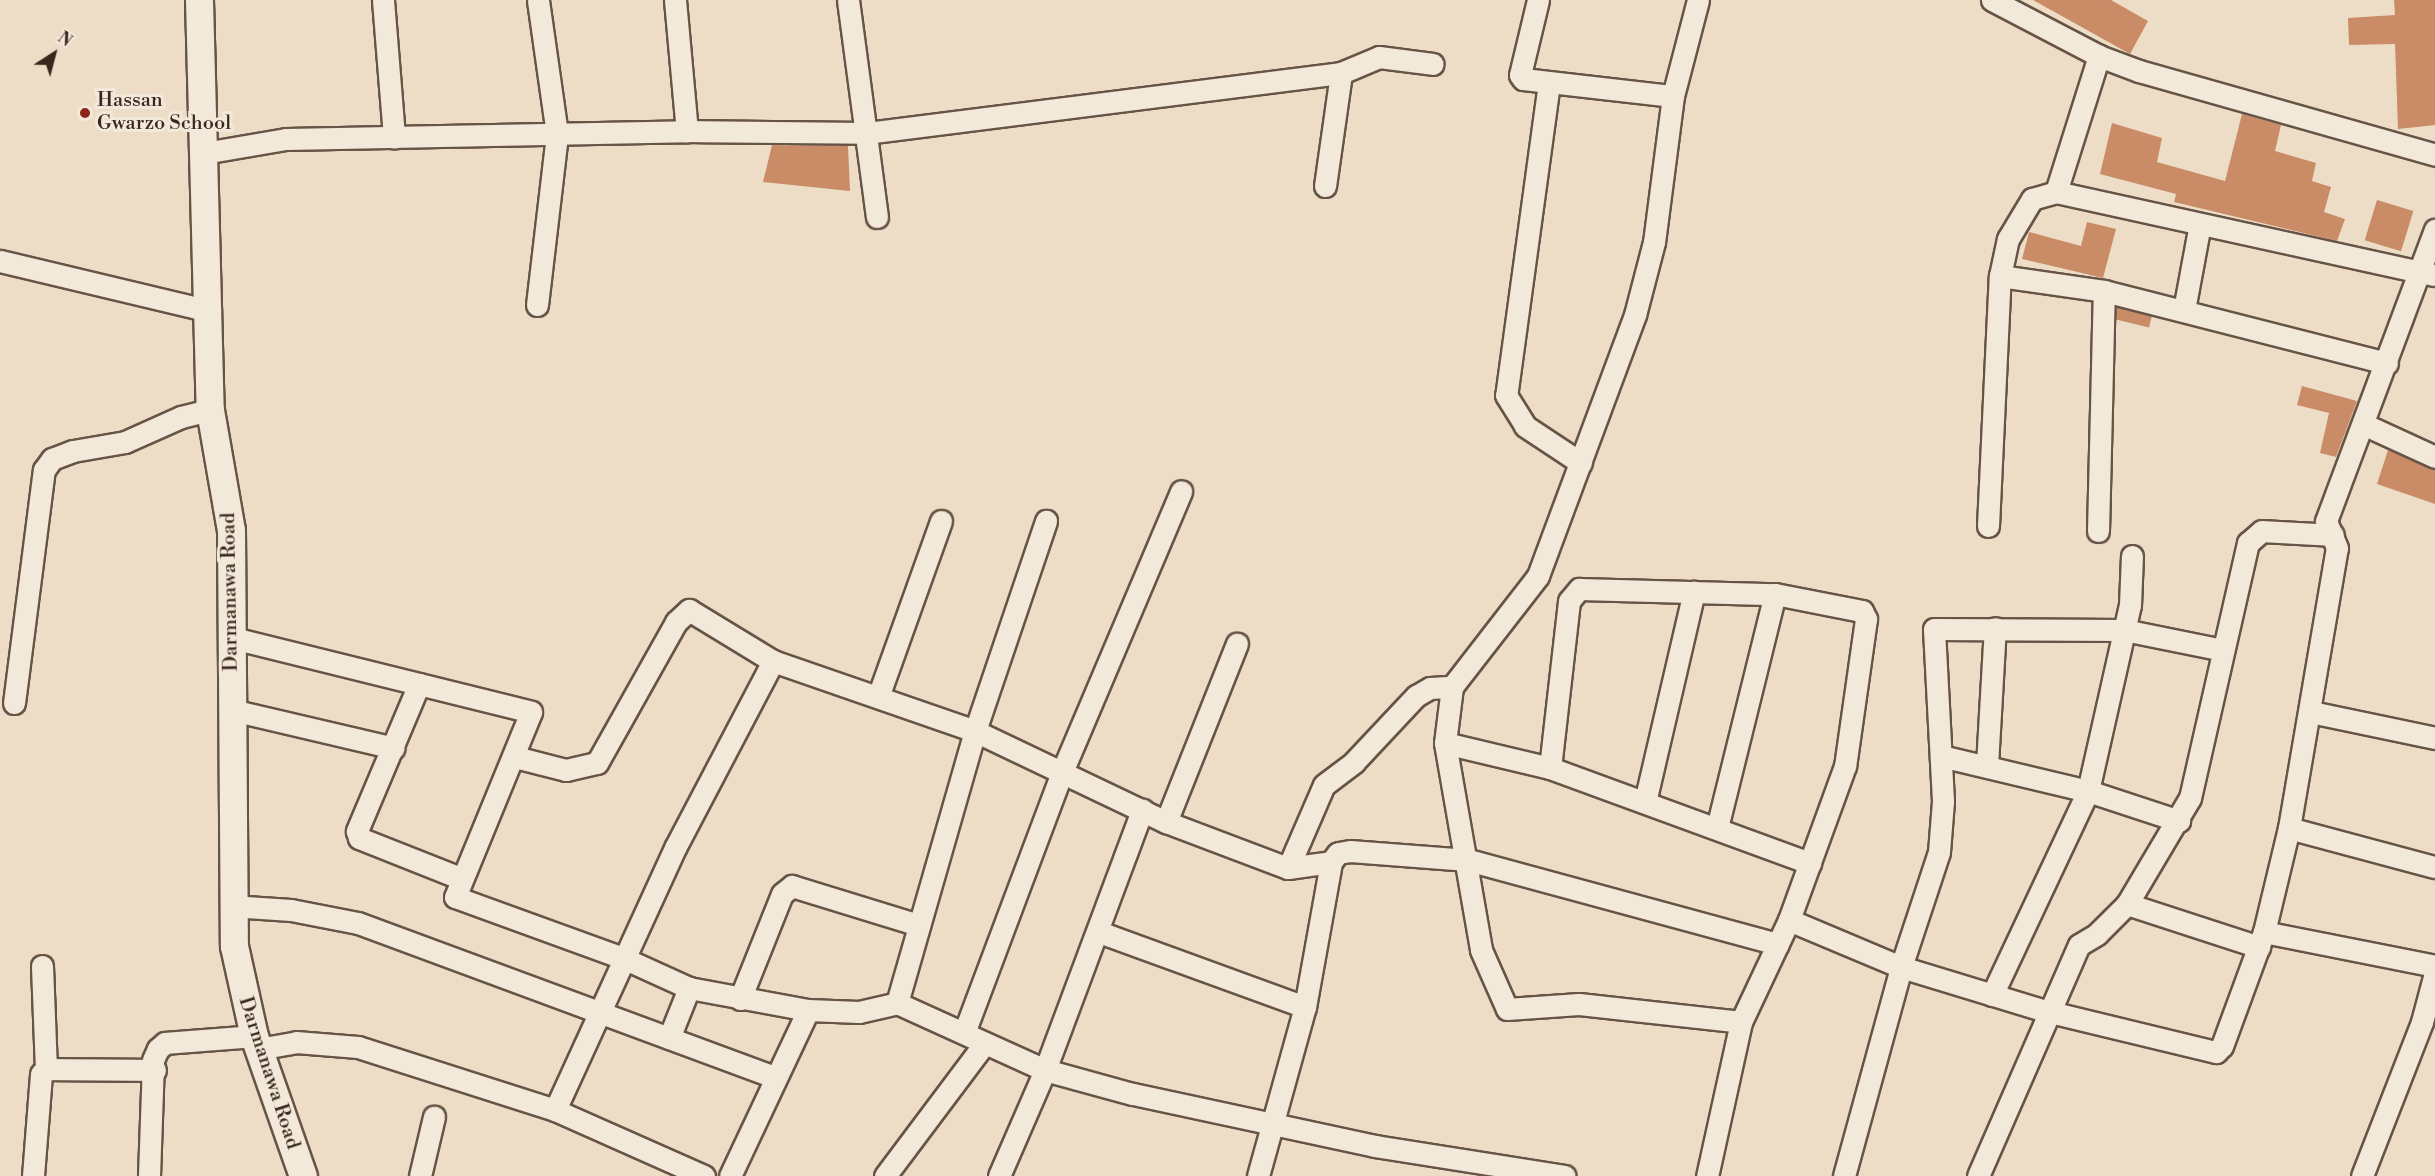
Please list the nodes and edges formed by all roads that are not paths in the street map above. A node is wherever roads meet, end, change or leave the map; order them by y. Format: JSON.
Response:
{"nodes":[{"id":1,"x":199,"y":0,"type":"edge"},
{"id":2,"x":383,"y":0,"type":"edge"},
{"id":3,"x":538,"y":0,"type":"edge"},
{"id":4,"x":675,"y":0,"type":"edge"},
{"id":5,"x":848,"y":0,"type":"edge"},
{"id":6,"x":1538,"y":0,"type":"edge"},
{"id":7,"x":1698,"y":0,"type":"edge"},
{"id":8,"x":1992,"y":0,"type":"edge"},
{"id":9,"x":2099,"y":56,"type":"junction"},
{"id":10,"x":1433,"y":64,"type":"dead end"},
{"id":11,"x":1341,"y":73,"type":"junction"},
{"id":12,"x":1549,"y":83,"type":"junction"},
{"id":13,"x":1673,"y":96,"type":"junction"},
{"id":14,"x":687,"y":131,"type":"junction"},
{"id":15,"x":866,"y":133,"type":"junction"},
{"id":16,"x":557,"y":134,"type":"junction"},
{"id":17,"x":394,"y":138,"type":"junction"},
{"id":18,"x":204,"y":153,"type":"junction"},
{"id":19,"x":2435,"y":155,"type":"edge"},
{"id":20,"x":1326,"y":186,"type":"dead end"},
{"id":21,"x":2056,"y":192,"type":"junction"},
{"id":22,"x":877,"y":217,"type":"dead end"},
{"id":23,"x":2200,"y":224,"type":"junction"},
{"id":24,"x":2435,"y":230,"type":"edge"},
{"id":25,"x":0,"y":261,"type":"edge"},
{"id":26,"x":2428,"y":274,"type":"edge"},
{"id":27,"x":2000,"y":276,"type":"junction"},
{"id":28,"x":2104,"y":291,"type":"junction"},
{"id":29,"x":537,"y":305,"type":"dead end"},
{"id":30,"x":2184,"y":310,"type":"junction"},
{"id":31,"x":210,"y":311,"type":"junction"},
{"id":32,"x":2386,"y":363,"type":"junction"},
{"id":33,"x":211,"y":423,"type":"junction"},
{"id":34,"x":2363,"y":424,"type":"junction"},
{"id":35,"x":2435,"y":457,"type":"edge"},
{"id":36,"x":1581,"y":463,"type":"junction"},
{"id":37,"x":1181,"y":491,"type":"dead end"},
{"id":38,"x":941,"y":521,"type":"dead end"},
{"id":39,"x":1046,"y":521,"type":"dead end"},
{"id":40,"x":1988,"y":526,"type":"dead end"},
{"id":41,"x":2330,"y":528,"type":"junction"},
{"id":42,"x":2098,"y":531,"type":"dead end"},
{"id":43,"x":2132,"y":556,"type":"dead end"},
{"id":44,"x":1694,"y":592,"type":"junction"},
{"id":45,"x":1775,"y":594,"type":"junction"},
{"id":46,"x":1995,"y":628,"type":"junction"},
{"id":47,"x":2124,"y":630,"type":"junction"},
{"id":48,"x":233,"y":638,"type":"junction"},
{"id":49,"x":1237,"y":644,"type":"dead end"},
{"id":50,"x":2223,"y":650,"type":"junction"},
{"id":51,"x":773,"y":661,"type":"junction"},
{"id":52,"x":418,"y":684,"type":"junction"},
{"id":53,"x":1452,"y":687,"type":"junction"},
{"id":54,"x":878,"y":697,"type":"junction"},
{"id":55,"x":14,"y":703,"type":"dead end"},
{"id":56,"x":232,"y":710,"type":"junction"},
{"id":57,"x":2311,"y":712,"type":"junction"},
{"id":58,"x":975,"y":731,"type":"junction"},
{"id":59,"x":2435,"y":738,"type":"edge"},
{"id":60,"x":1445,"y":743,"type":"junction"},
{"id":61,"x":394,"y":748,"type":"junction"},
{"id":62,"x":1941,"y":756,"type":"junction"},
{"id":63,"x":515,"y":757,"type":"junction"},
{"id":64,"x":1987,"y":765,"type":"junction"},
{"id":65,"x":1550,"y":768,"type":"junction"},
{"id":66,"x":1062,"y":772,"type":"junction"},
{"id":67,"x":2088,"y":791,"type":"junction"},
{"id":68,"x":1645,"y":802,"type":"junction"},
{"id":69,"x":1142,"y":810,"type":"junction"},
{"id":70,"x":2179,"y":821,"type":"junction"},
{"id":71,"x":1166,"y":822,"type":"junction"},
{"id":72,"x":1717,"y":828,"type":"junction"},
{"id":73,"x":2289,"y":828,"type":"junction"},
{"id":74,"x":1468,"y":860,"type":"junction"},
{"id":75,"x":1331,"y":862,"type":"junction"},
{"id":76,"x":1810,"y":863,"type":"junction"},
{"id":77,"x":2435,"y":867,"type":"edge"},
{"id":78,"x":1288,"y":868,"type":"junction"},
{"id":79,"x":460,"y":878,"type":"junction"},
{"id":80,"x":2127,"y":904,"type":"junction"},
{"id":81,"x":231,"y":906,"type":"junction"},
{"id":82,"x":1788,"y":920,"type":"junction"},
{"id":83,"x":919,"y":925,"type":"junction"},
{"id":84,"x":1100,"y":932,"type":"junction"},
{"id":85,"x":2261,"y":939,"type":"junction"},
{"id":86,"x":1778,"y":944,"type":"junction"},
{"id":87,"x":623,"y":958,"type":"junction"},
{"id":88,"x":42,"y":966,"type":"dead end"},
{"id":89,"x":2435,"y":966,"type":"edge"},
{"id":90,"x":1901,"y":967,"type":"junction"},
{"id":91,"x":2435,"y":973,"type":"edge"},
{"id":92,"x":689,"y":988,"type":"junction"},
{"id":93,"x":1992,"y":995,"type":"junction"},
{"id":94,"x":740,"y":999,"type":"junction"},
{"id":95,"x":897,"y":1003,"type":"junction"},
{"id":96,"x":1305,"y":1007,"type":"junction"},
{"id":97,"x":808,"y":1010,"type":"junction"},
{"id":98,"x":597,"y":1011,"type":"junction"},
{"id":99,"x":2046,"y":1011,"type":"junction"},
{"id":100,"x":1741,"y":1022,"type":"junction"},
{"id":101,"x":964,"y":1033,"type":"junction"},
{"id":102,"x":669,"y":1038,"type":"junction"},
{"id":103,"x":256,"y":1043,"type":"junction"},
{"id":104,"x":985,"y":1043,"type":"junction"},
{"id":105,"x":46,"y":1069,"type":"junction"},
{"id":106,"x":154,"y":1070,"type":"junction"},
{"id":107,"x":1045,"y":1070,"type":"junction"},
{"id":108,"x":776,"y":1077,"type":"junction"},
{"id":109,"x":555,"y":1110,"type":"junction"},
{"id":110,"x":434,"y":1117,"type":"dead end"},
{"id":111,"x":1273,"y":1124,"type":"junction"},
{"id":112,"x":1447,"y":1167,"type":"edge"},
{"id":113,"x":33,"y":1176,"type":"edge"},
{"id":114,"x":149,"y":1176,"type":"edge"},
{"id":115,"x":303,"y":1176,"type":"edge"},
{"id":116,"x":420,"y":1176,"type":"edge"},
{"id":117,"x":704,"y":1176,"type":"edge"},
{"id":118,"x":730,"y":1176,"type":"edge"},
{"id":119,"x":885,"y":1176,"type":"edge"},
{"id":120,"x":999,"y":1176,"type":"edge"},
{"id":121,"x":1258,"y":1176,"type":"edge"},
{"id":122,"x":1565,"y":1176,"type":"edge"},
{"id":123,"x":1707,"y":1176,"type":"edge"},
{"id":124,"x":1844,"y":1176,"type":"edge"},
{"id":125,"x":1978,"y":1176,"type":"edge"},
{"id":126,"x":2362,"y":1176,"type":"edge"}],
"edges":[{"from":1,"to":18,"type":"street","name":"Darmanawa Road"},
{"from":2,"to":17,"type":"street"},
{"from":3,"to":16,"type":"street"},
{"from":4,"to":14,"type":"street"},
{"from":5,"to":15,"type":"street"},
{"from":6,"to":12,"type":"street"},
{"from":7,"to":13,"type":"street"},
{"from":8,"to":9,"type":"street"},
{"from":9,"to":19,"type":"street"},
{"from":9,"to":21,"type":"street"},
{"from":10,"to":11,"type":"street"},
{"from":11,"to":15,"type":"street"},
{"from":11,"to":20,"type":"street"},
{"from":12,"to":13,"type":"street"},
{"from":12,"to":36,"type":"street"},
{"from":13,"to":36,"type":"street"},
{"from":14,"to":15,"type":"street"},
{"from":14,"to":16,"type":"street"},
{"from":15,"to":22,"type":"street"},
{"from":16,"to":17,"type":"street"},
{"from":16,"to":29,"type":"street"},
{"from":17,"to":18,"type":"street"},
{"from":18,"to":31,"type":"street","name":"Darmanawa Road"},
{"from":21,"to":23,"type":"street"},
{"from":21,"to":27,"type":"street"},
{"from":23,"to":26,"type":"street"},
{"from":23,"to":30,"type":"street"},
{"from":24,"to":26,"type":"street"},
{"from":25,"to":31,"type":"street"},
{"from":26,"to":32,"type":"street"},
{"from":27,"to":28,"type":"street"},
{"from":27,"to":40,"type":"street"},
{"from":28,"to":30,"type":"street"},
{"from":28,"to":42,"type":"street"},
{"from":30,"to":32,"type":"street"},
{"from":31,"to":33,"type":"street","name":"Darmanawa Road"},
{"from":32,"to":34,"type":"street"},
{"from":33,"to":48,"type":"street","name":"Darmanawa Road"},
{"from":33,"to":55,"type":"street"},
{"from":34,"to":35,"type":"street"},
{"from":34,"to":41,"type":"street"},
{"from":36,"to":53,"type":"street"},
{"from":37,"to":66,"type":"street"},
{"from":38,"to":54,"type":"street"},
{"from":39,"to":58,"type":"street"},
{"from":41,"to":50,"type":"street"},
{"from":41,"to":57,"type":"street"},
{"from":43,"to":47,"type":"street"},
{"from":44,"to":45,"type":"street"},
{"from":44,"to":65,"type":"street"},
{"from":44,"to":68,"type":"street"},
{"from":45,"to":72,"type":"street"},
{"from":45,"to":76,"type":"street"},
{"from":46,"to":47,"type":"street"},
{"from":46,"to":62,"type":"street"},
{"from":46,"to":64,"type":"street"},
{"from":47,"to":50,"type":"street"},
{"from":47,"to":67,"type":"street"},
{"from":48,"to":52,"type":"street"},
{"from":48,"to":56,"type":"street","name":"Darmanawa Road"},
{"from":49,"to":71,"type":"street"},
{"from":50,"to":70,"type":"street"},
{"from":51,"to":54,"type":"street"},
{"from":51,"to":63,"type":"street"},
{"from":51,"to":87,"type":"street"},
{"from":52,"to":61,"type":"street"},
{"from":52,"to":63,"type":"street"},
{"from":53,"to":60,"type":"street"},
{"from":53,"to":78,"type":"street"},
{"from":54,"to":58,"type":"street"},
{"from":56,"to":61,"type":"street"},
{"from":56,"to":81,"type":"street","name":"Darmanawa Road"},
{"from":57,"to":59,"type":"street"},
{"from":57,"to":73,"type":"street"},
{"from":58,"to":66,"type":"street"},
{"from":58,"to":83,"type":"street"},
{"from":60,"to":65,"type":"street"},
{"from":60,"to":74,"type":"street"},
{"from":61,"to":79,"type":"street"},
{"from":62,"to":64,"type":"street"},
{"from":62,"to":90,"type":"street"},
{"from":63,"to":79,"type":"street"},
{"from":64,"to":67,"type":"street"},
{"from":65,"to":68,"type":"street"},
{"from":66,"to":69,"type":"street"},
{"from":66,"to":101,"type":"street"},
{"from":67,"to":70,"type":"street"},
{"from":67,"to":93,"type":"street"},
{"from":68,"to":72,"type":"street"},
{"from":69,"to":71,"type":"street"},
{"from":69,"to":84,"type":"street"},
{"from":70,"to":80,"type":"street"},
{"from":71,"to":78,"type":"street"},
{"from":72,"to":76,"type":"street"},
{"from":73,"to":77,"type":"street"},
{"from":73,"to":85,"type":"street"},
{"from":74,"to":75,"type":"street"},
{"from":74,"to":86,"type":"street"},
{"from":74,"to":100,"type":"street"},
{"from":75,"to":78,"type":"street"},
{"from":75,"to":96,"type":"street"},
{"from":76,"to":82,"type":"street"},
{"from":79,"to":87,"type":"street"},
{"from":80,"to":85,"type":"street"},
{"from":80,"to":99,"type":"street"},
{"from":81,"to":98,"type":"street"},
{"from":81,"to":103,"type":"street","name":"Darmanawa Road"},
{"from":82,"to":86,"type":"street"},
{"from":82,"to":90,"type":"street"},
{"from":83,"to":94,"type":"street"},
{"from":83,"to":95,"type":"street"},
{"from":84,"to":96,"type":"street"},
{"from":84,"to":107,"type":"street"},
{"from":85,"to":89,"type":"street"},
{"from":85,"to":99,"type":"street"},
{"from":86,"to":100,"type":"street"},
{"from":87,"to":92,"type":"street"},
{"from":87,"to":98,"type":"street"},
{"from":88,"to":105,"type":"street"},
{"from":90,"to":93,"type":"street"},
{"from":90,"to":124,"type":"street"},
{"from":91,"to":126,"type":"street"},
{"from":92,"to":94,"type":"street"},
{"from":92,"to":102,"type":"street"},
{"from":93,"to":99,"type":"street"},
{"from":94,"to":97,"type":"street"},
{"from":95,"to":97,"type":"street"},
{"from":95,"to":101,"type":"street"},
{"from":96,"to":111,"type":"street"},
{"from":97,"to":108,"type":"street"},
{"from":98,"to":102,"type":"street"},
{"from":98,"to":109,"type":"street"},
{"from":99,"to":125,"type":"street"},
{"from":100,"to":123,"type":"street"},
{"from":101,"to":104,"type":"street"},
{"from":102,"to":108,"type":"street"},
{"from":103,"to":106,"type":"street"},
{"from":103,"to":109,"type":"street"},
{"from":103,"to":115,"type":"street","name":"Darmanawa Road"},
{"from":104,"to":107,"type":"street"},
{"from":104,"to":119,"type":"street"},
{"from":105,"to":106,"type":"street"},
{"from":105,"to":113,"type":"street"},
{"from":106,"to":114,"type":"street"},
{"from":107,"to":111,"type":"street"},
{"from":107,"to":120,"type":"street"},
{"from":108,"to":118,"type":"street"},
{"from":109,"to":117,"type":"street"},
{"from":110,"to":116,"type":"street"},
{"from":111,"to":112,"type":"street"},
{"from":111,"to":121,"type":"street"},
{"from":112,"to":122,"type":"street"}]}
